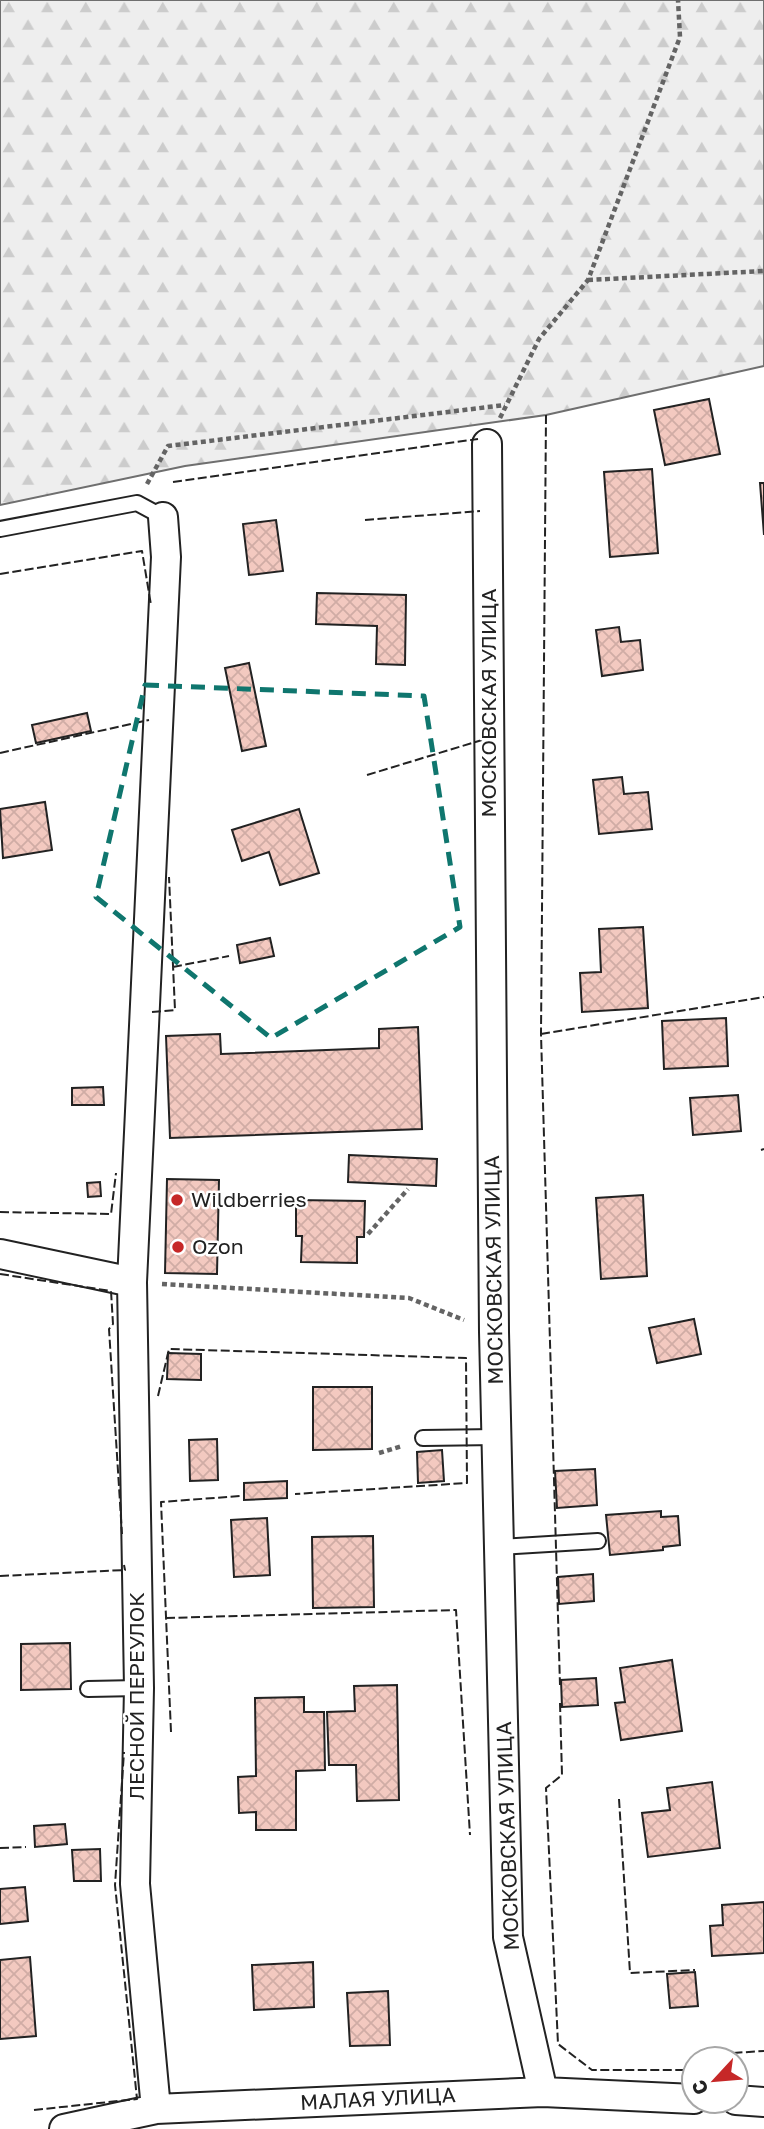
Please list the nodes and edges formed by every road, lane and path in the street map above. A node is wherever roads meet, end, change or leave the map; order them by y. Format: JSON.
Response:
{"nodes":[{"id":1,"x":677,"y":0,"type":"edge"},
{"id":2,"x":764,"y":271,"type":"edge"},
{"id":3,"x":587,"y":280,"type":"junction"},
{"id":4,"x":506,"y":405,"type":"junction"},
{"id":5,"x":487,"y":444,"type":"joint"},
{"id":6,"x":137,"y":503,"type":"junction"},
{"id":7,"x":163,"y":517,"type":"joint"},
{"id":8,"x":0,"y":529,"type":"edge"},
{"id":9,"x":408,"y":1189,"type":"dead end"},
{"id":10,"x":368,"y":1234,"type":"dead end"},
{"id":11,"x":0,"y":1254,"type":"edge"},
{"id":12,"x":132,"y":1282,"type":"junction"},
{"id":13,"x":494,"y":1332,"type":"junction"},
{"id":14,"x":496,"y":1437,"type":"junction"},
{"id":15,"x":424,"y":1438,"type":"dead end"},
{"id":16,"x":598,"y":1541,"type":"dead end"},
{"id":17,"x":499,"y":1547,"type":"junction"},
{"id":18,"x":139,"y":1688,"type":"junction"},
{"id":19,"x":88,"y":1689,"type":"dead end"},
{"id":20,"x":543,"y":2092,"type":"junction"},
{"id":21,"x":680,"y":2098,"type":"edge"},
{"id":22,"x":156,"y":2109,"type":"junction"},
{"id":23,"x":64,"y":2129,"type":"edge"}],
"edges":[{"from":1,"to":3,"type":"path"},
{"from":2,"to":3,"type":"path"},
{"from":3,"to":4,"type":"path"},
{"from":4,"to":5,"type":"path"},
{"from":4,"to":6,"type":"path"},
{"from":5,"to":13,"type":"street","name":"МОСКОВСКАЯ УЛИЦА"},
{"from":6,"to":7,"type":"lane"},
{"from":6,"to":8,"type":"lane"},
{"from":7,"to":12,"type":"street","name":"ЛЕСНОЙ ПЕРЕУЛОК"},
{"from":9,"to":10,"type":"path"},
{"from":11,"to":12,"type":"street"},
{"from":12,"to":13,"type":"path"},
{"from":12,"to":18,"type":"street","name":"ЛЕСНОЙ ПЕРЕУЛОК"},
{"from":13,"to":14,"type":"street","name":"МОСКОВСКАЯ УЛИЦА"},
{"from":14,"to":15,"type":"lane"},
{"from":14,"to":17,"type":"street","name":"МОСКОВСКАЯ УЛИЦА"},
{"from":16,"to":17,"type":"lane"},
{"from":17,"to":20,"type":"street","name":"МОСКОВСКАЯ УЛИЦА"},
{"from":18,"to":19,"type":"lane"},
{"from":18,"to":22,"type":"street","name":"ЛЕСНОЙ ПЕРЕУЛОК"},
{"from":20,"to":21,"type":"street","name":"МАЛАЯ УЛИЦА"},
{"from":20,"to":22,"type":"street","name":"МАЛАЯ УЛИЦА"},
{"from":22,"to":23,"type":"street","name":"МАЛАЯ УЛИЦА"}]}
